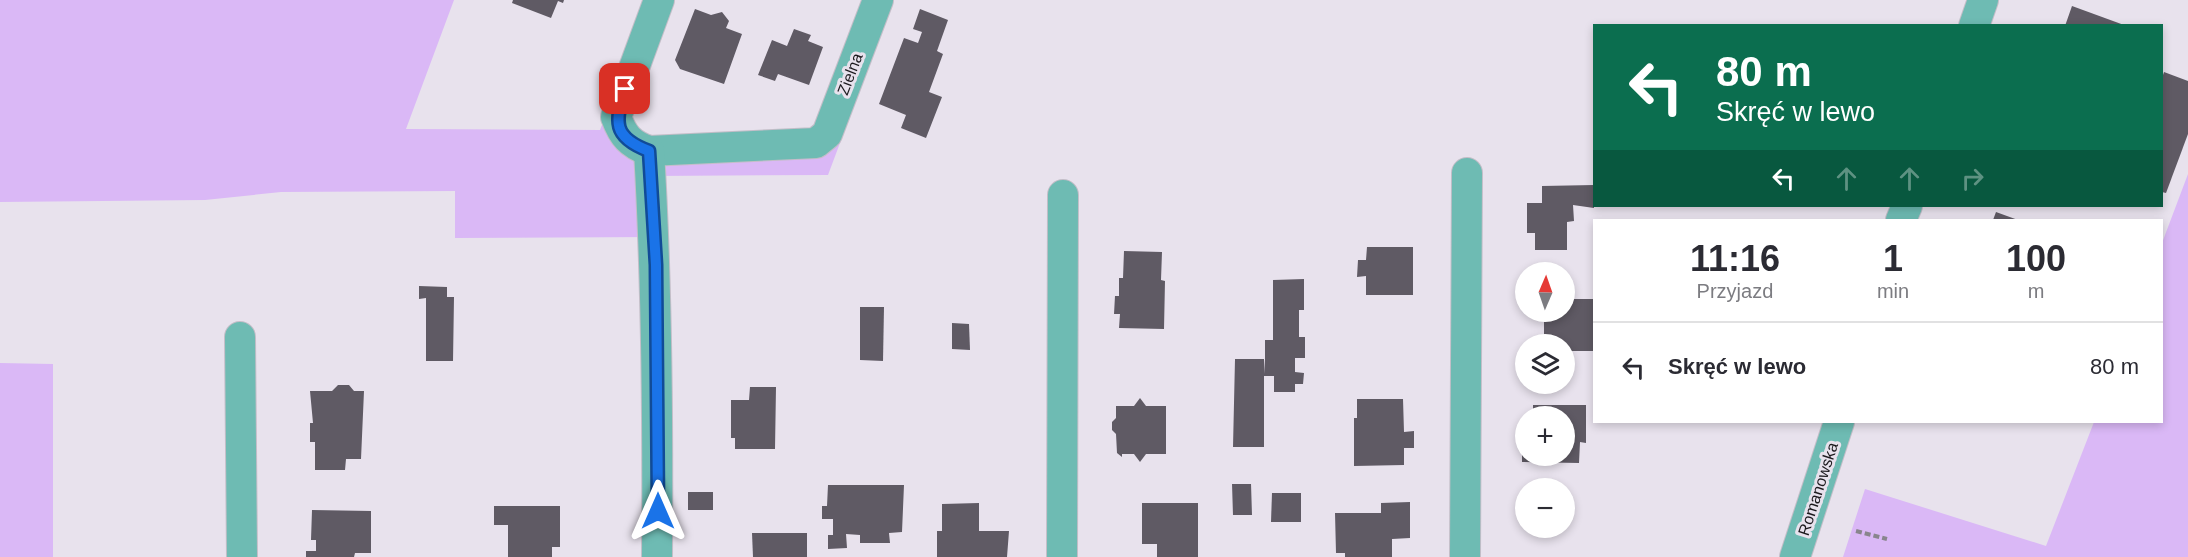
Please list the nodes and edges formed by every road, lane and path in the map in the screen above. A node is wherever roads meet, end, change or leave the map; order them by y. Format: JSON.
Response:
{"nodes":[{"id":1,"x":659,"y":0,"type":"edge"},
{"id":2,"x":878,"y":0,"type":"edge"},
{"id":3,"x":1983,"y":0,"type":"edge"},
{"id":4,"x":1975,"y":24,"type":"edge"},
{"id":5,"x":649,"y":151,"type":"junction"},
{"id":6,"x":1467,"y":173,"type":"dead end"},
{"id":7,"x":1063,"y":195,"type":"dead end"},
{"id":8,"x":240,"y":336,"type":"dead end"},
{"id":9,"x":1839,"y":423,"type":"edge"},
{"id":10,"x":1856,"y":531,"type":"dead end"},
{"id":11,"x":1887,"y":539,"type":"dead end"},
{"id":12,"x":242,"y":557,"type":"edge"},
{"id":13,"x":657,"y":557,"type":"edge"},
{"id":14,"x":1062,"y":557,"type":"edge"},
{"id":15,"x":1465,"y":557,"type":"edge"},
{"id":16,"x":1795,"y":557,"type":"edge"}],
"edges":[{"from":1,"to":5,"type":"street"},
{"from":2,"to":5,"type":"street","name":"Zielna"},
{"from":3,"to":4,"type":"street"},
{"from":5,"to":13,"type":"street"},
{"from":6,"to":15,"type":"street"},
{"from":7,"to":14,"type":"street"},
{"from":8,"to":12,"type":"street"},
{"from":9,"to":16,"type":"street","name":"Romanowska"},
{"from":10,"to":11,"type":"path"}]}
